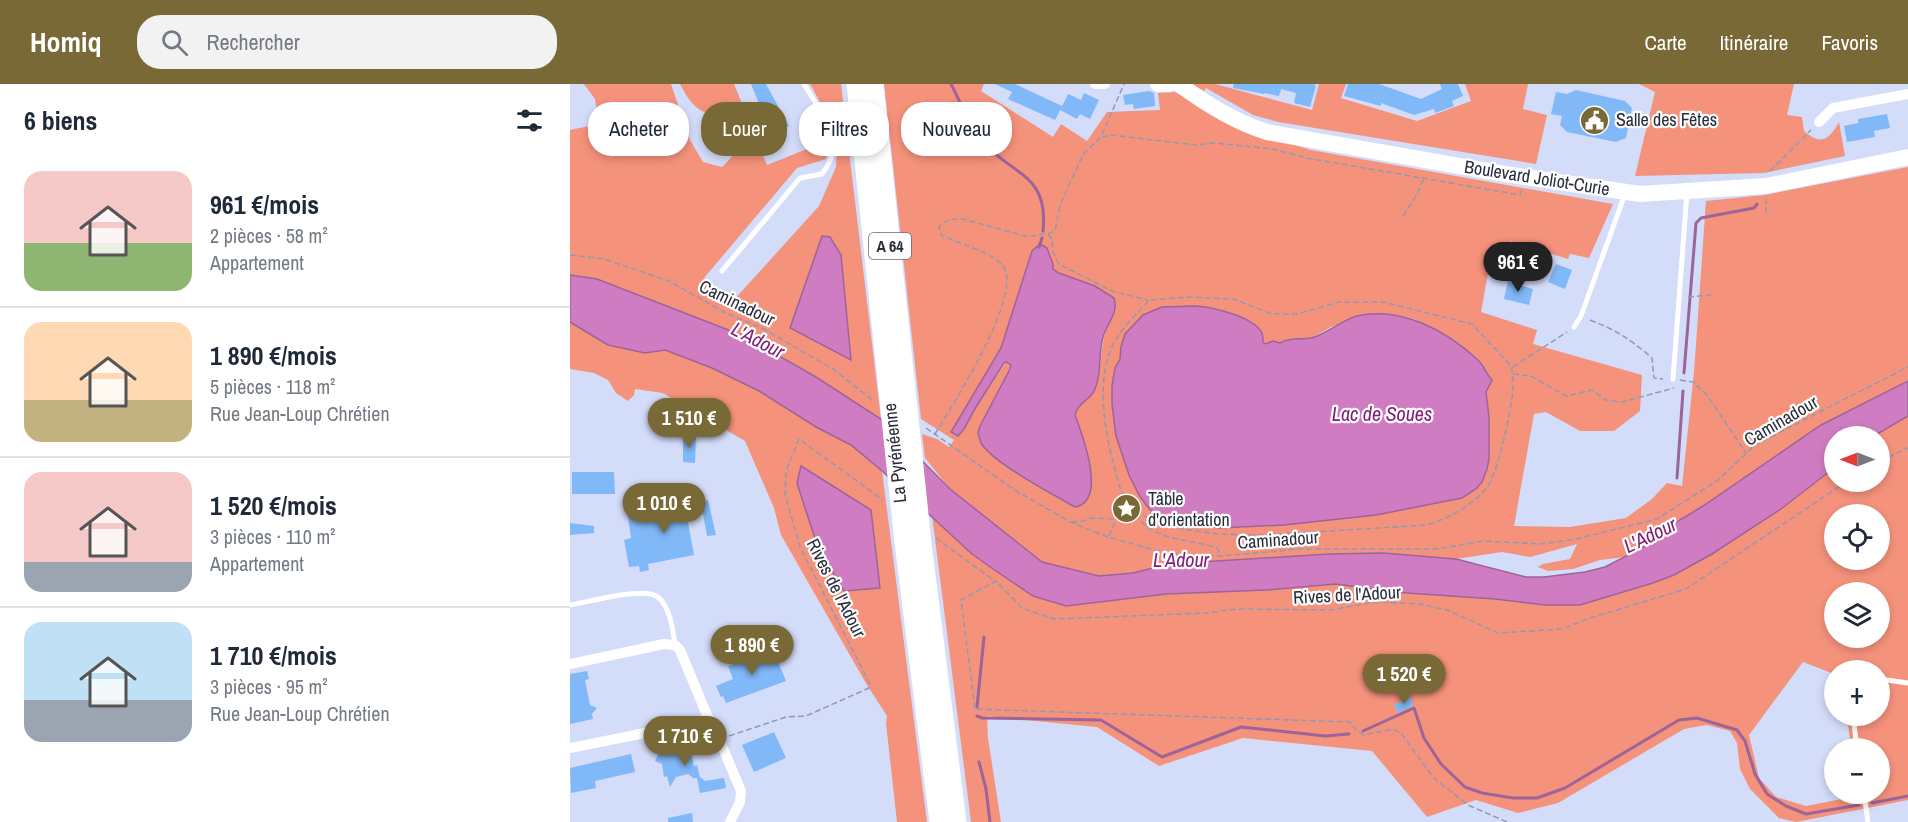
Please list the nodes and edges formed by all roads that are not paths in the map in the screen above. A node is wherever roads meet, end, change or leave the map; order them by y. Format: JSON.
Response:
{"nodes":[{"id":1,"x":804,"y":84,"type":"edge"},
{"id":2,"x":857,"y":84,"type":"edge"},
{"id":3,"x":873,"y":84,"type":"edge"},
{"id":4,"x":1095,"y":84,"type":"edge"},
{"id":5,"x":1105,"y":84,"type":"edge"},
{"id":6,"x":1158,"y":84,"type":"edge"},
{"id":7,"x":1168,"y":84,"type":"edge"},
{"id":8,"x":1179,"y":84,"type":"edge"},
{"id":9,"x":1908,"y":94,"type":"edge"},
{"id":10,"x":1820,"y":122,"type":"road end"},
{"id":11,"x":1908,"y":157,"type":"edge"},
{"id":12,"x":1687,"y":191,"type":"junction"},
{"id":13,"x":1626,"y":192,"type":"junction"},
{"id":14,"x":722,"y":271,"type":"dead end"},
{"id":15,"x":1574,"y":327,"type":"road end"},
{"id":16,"x":1676,"y":380,"type":"road end"},
{"id":17,"x":891,"y":403,"type":"junction"},
{"id":18,"x":919,"y":540,"type":"junction"},
{"id":19,"x":570,"y":605,"type":"edge"},
{"id":20,"x":675,"y":645,"type":"junction"},
{"id":21,"x":570,"y":664,"type":"edge"},
{"id":22,"x":1890,"y":680,"type":"edge"},
{"id":23,"x":1908,"y":683,"type":"edge"},
{"id":24,"x":709,"y":720,"type":"junction"},
{"id":25,"x":570,"y":748,"type":"edge"},
{"id":26,"x":1865,"y":804,"type":"edge"},
{"id":27,"x":730,"y":822,"type":"edge"},
{"id":28,"x":940,"y":822,"type":"edge"},
{"id":29,"x":956,"y":822,"type":"edge"},
{"id":30,"x":1868,"y":822,"type":"edge"}],
"edges":[{"from":1,"to":14,"type":"lane"},
{"from":2,"to":17,"type":"highway","name":"La Pyrénéenne","number":"A 64"},
{"from":3,"to":17,"type":"highway","name":"La Pyrénéenne","number":"A 64"},
{"from":4,"to":5,"type":"street"},
{"from":6,"to":7,"type":"main road"},
{"from":8,"to":13,"type":"main road","name":"Boulevard Joliot-Curie"},
{"from":9,"to":10,"type":"street"},
{"from":11,"to":12,"type":"main road","name":"Boulevard Joliot-Curie"},
{"from":12,"to":13,"type":"main road","name":"Boulevard Joliot-Curie"},
{"from":12,"to":16,"type":"lane"},
{"from":13,"to":15,"type":"lane"},
{"from":17,"to":18,"type":"highway","name":"La Pyrénéenne","number":"A 64"},
{"from":18,"to":28,"type":"highway","name":"La Pyrénéenne","number":"A 64"},
{"from":18,"to":29,"type":"highway","name":"La Pyrénéenne","number":"A 64"},
{"from":19,"to":20,"type":"lane"},
{"from":20,"to":21,"type":"street"},
{"from":20,"to":24,"type":"street"},
{"from":22,"to":23,"type":"lane"},
{"from":24,"to":25,"type":"street"},
{"from":24,"to":27,"type":"street"},
{"from":26,"to":30,"type":"lane"}]}
